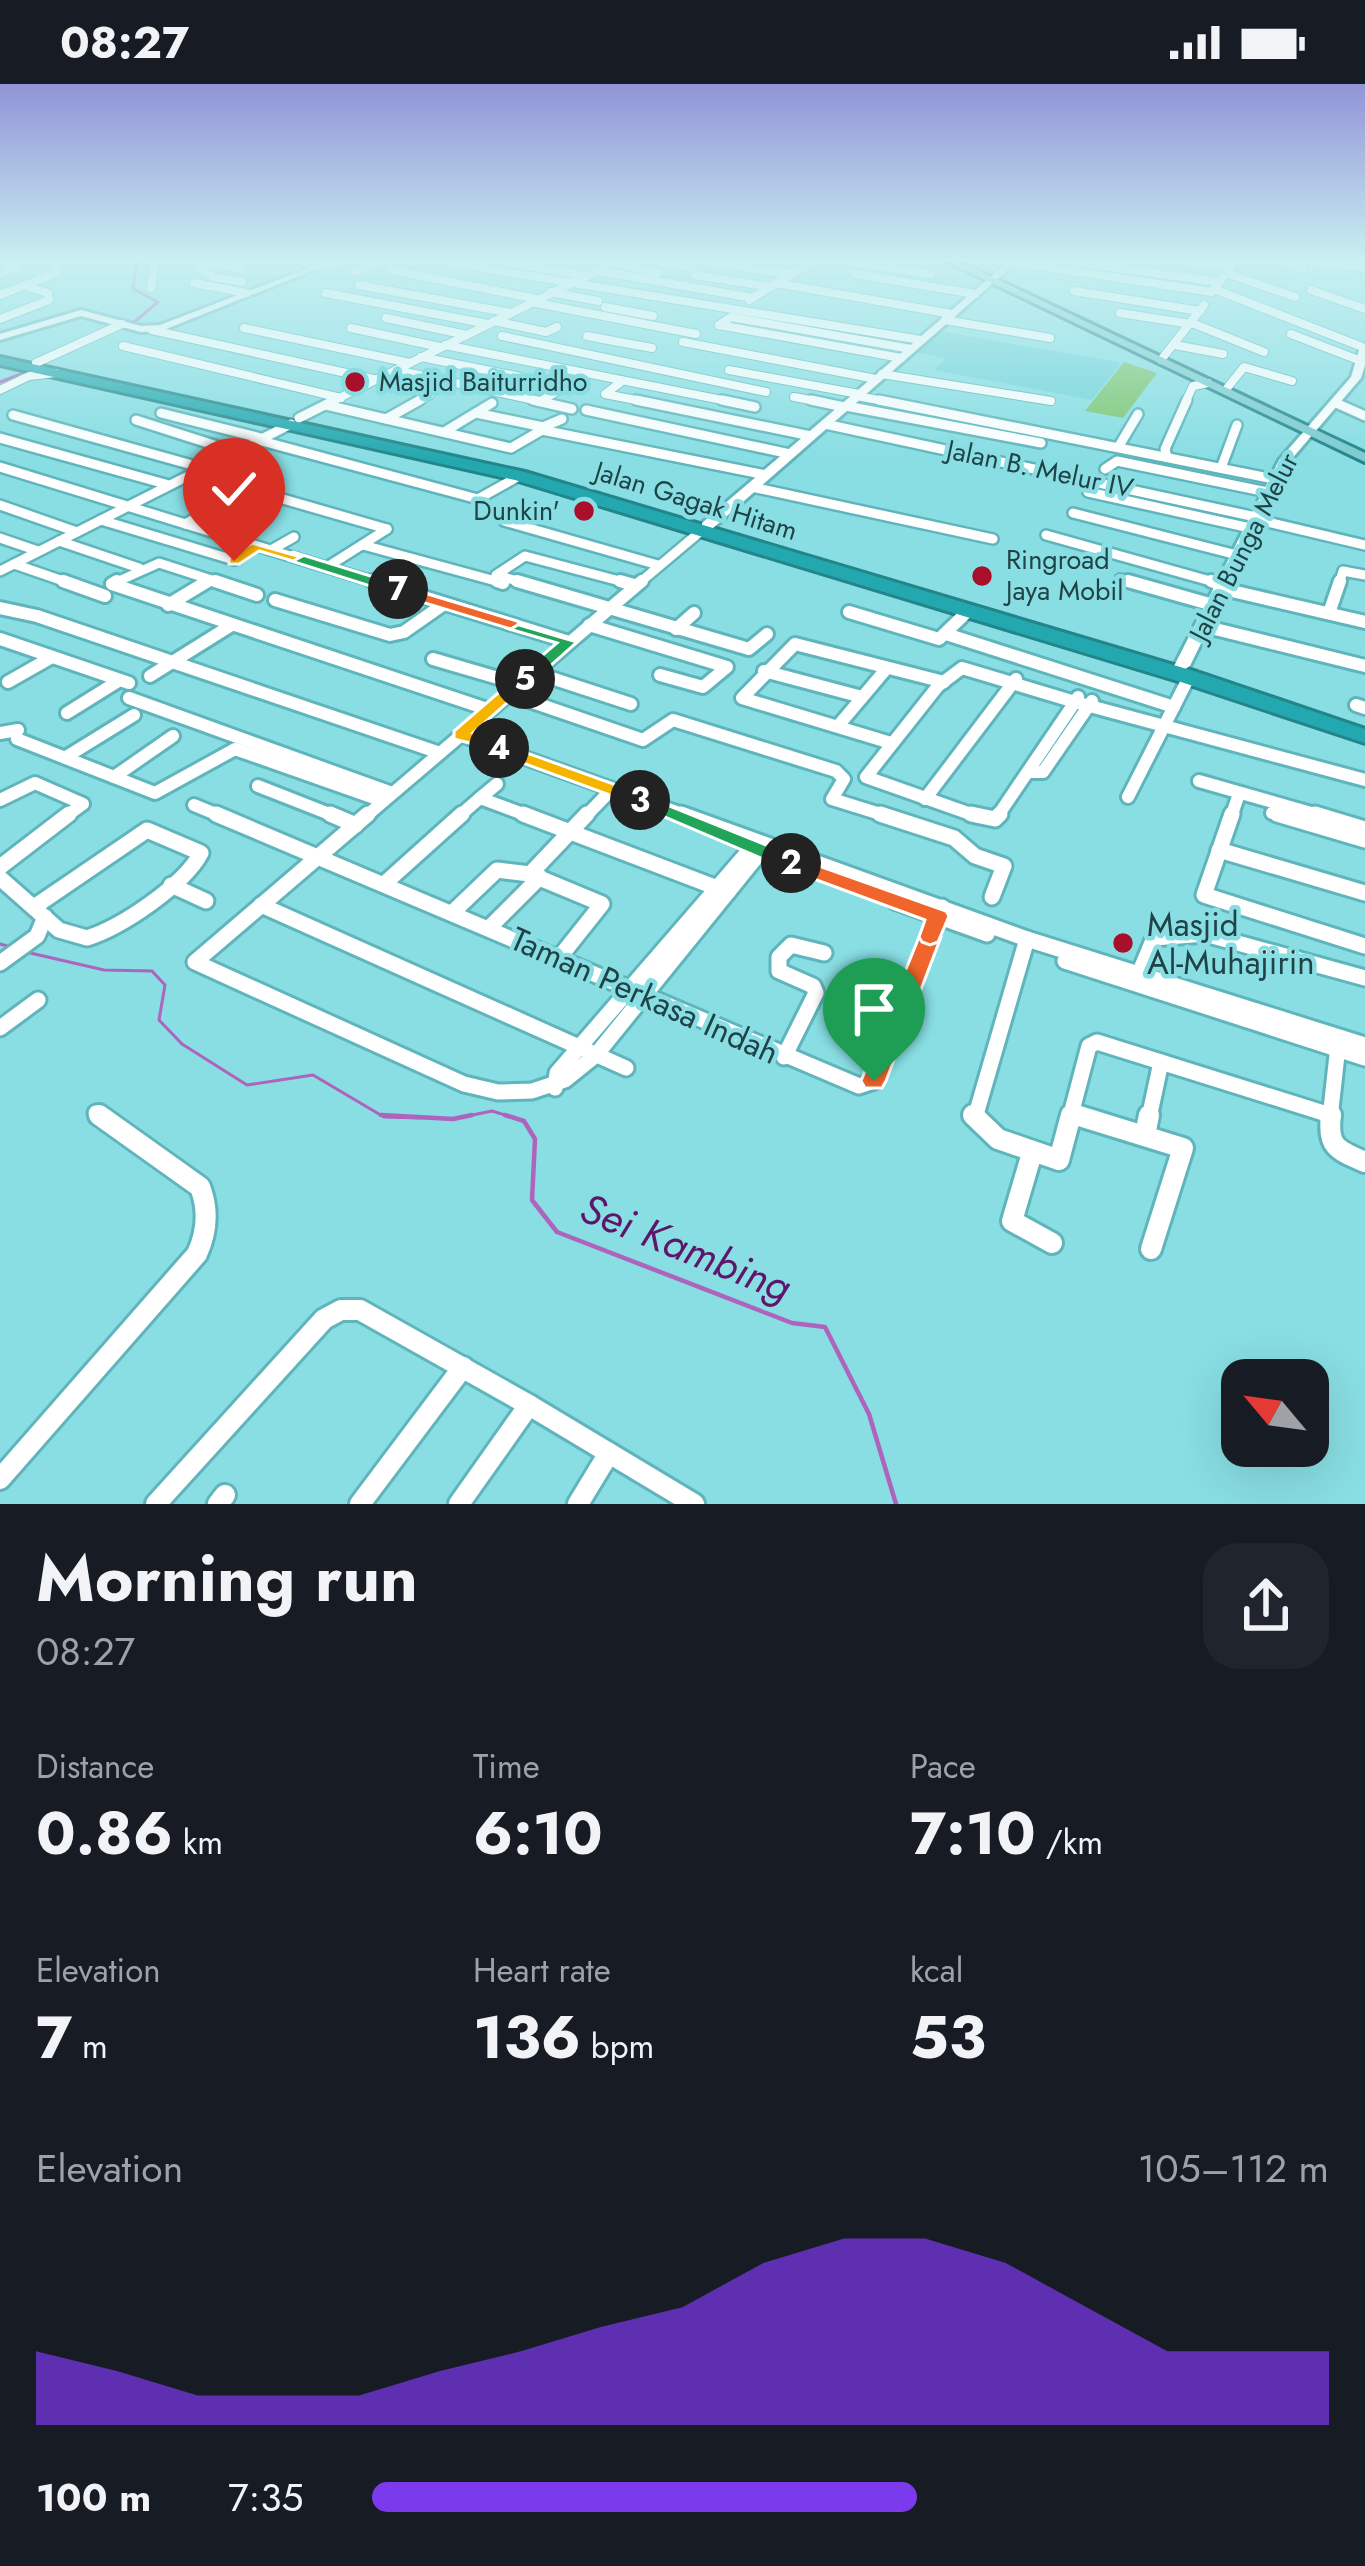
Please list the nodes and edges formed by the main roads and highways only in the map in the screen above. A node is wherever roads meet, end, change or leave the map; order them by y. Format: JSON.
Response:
{"nodes":[{"id":1,"x":1108,"y":328,"type":"edge"},
{"id":2,"x":0,"y":358,"type":"edge"},
{"id":3,"x":1163,"y":359,"type":"junction"},
{"id":4,"x":295,"y":421,"type":"junction"},
{"id":5,"x":1310,"y":429,"type":"junction"},
{"id":6,"x":1365,"y":454,"type":"edge"},
{"id":7,"x":704,"y":528,"type":"junction"},
{"id":8,"x":885,"y":581,"type":"junction"},
{"id":9,"x":1186,"y":672,"type":"junction"},
{"id":10,"x":1365,"y":724,"type":"edge"},
{"id":11,"x":1365,"y":736,"type":"edge"}],
"edges":[{"from":1,"to":3,"type":"main road"},
{"from":2,"to":4,"type":"highway","name":"Jalan Gagak Hitam"},
{"from":3,"to":5,"type":"main road"},
{"from":3,"to":5,"type":"main road"},
{"from":4,"to":7,"type":"highway","name":"Jalan Gagak Hitam"},
{"from":4,"to":7,"type":"highway","name":"Jalan Gagak Hitam"},
{"from":5,"to":6,"type":"main road"},
{"from":7,"to":8,"type":"highway","name":"Jalan Gagak Hitam"},
{"from":8,"to":9,"type":"highway","name":"Jalan Gagak Hitam"},
{"from":8,"to":9,"type":"highway","name":"Jalan Gagak Hitam"},
{"from":9,"to":10,"type":"highway","name":"Jalan Gagak Hitam"},
{"from":9,"to":11,"type":"highway","name":"Jalan Gagak Hitam"}]}
